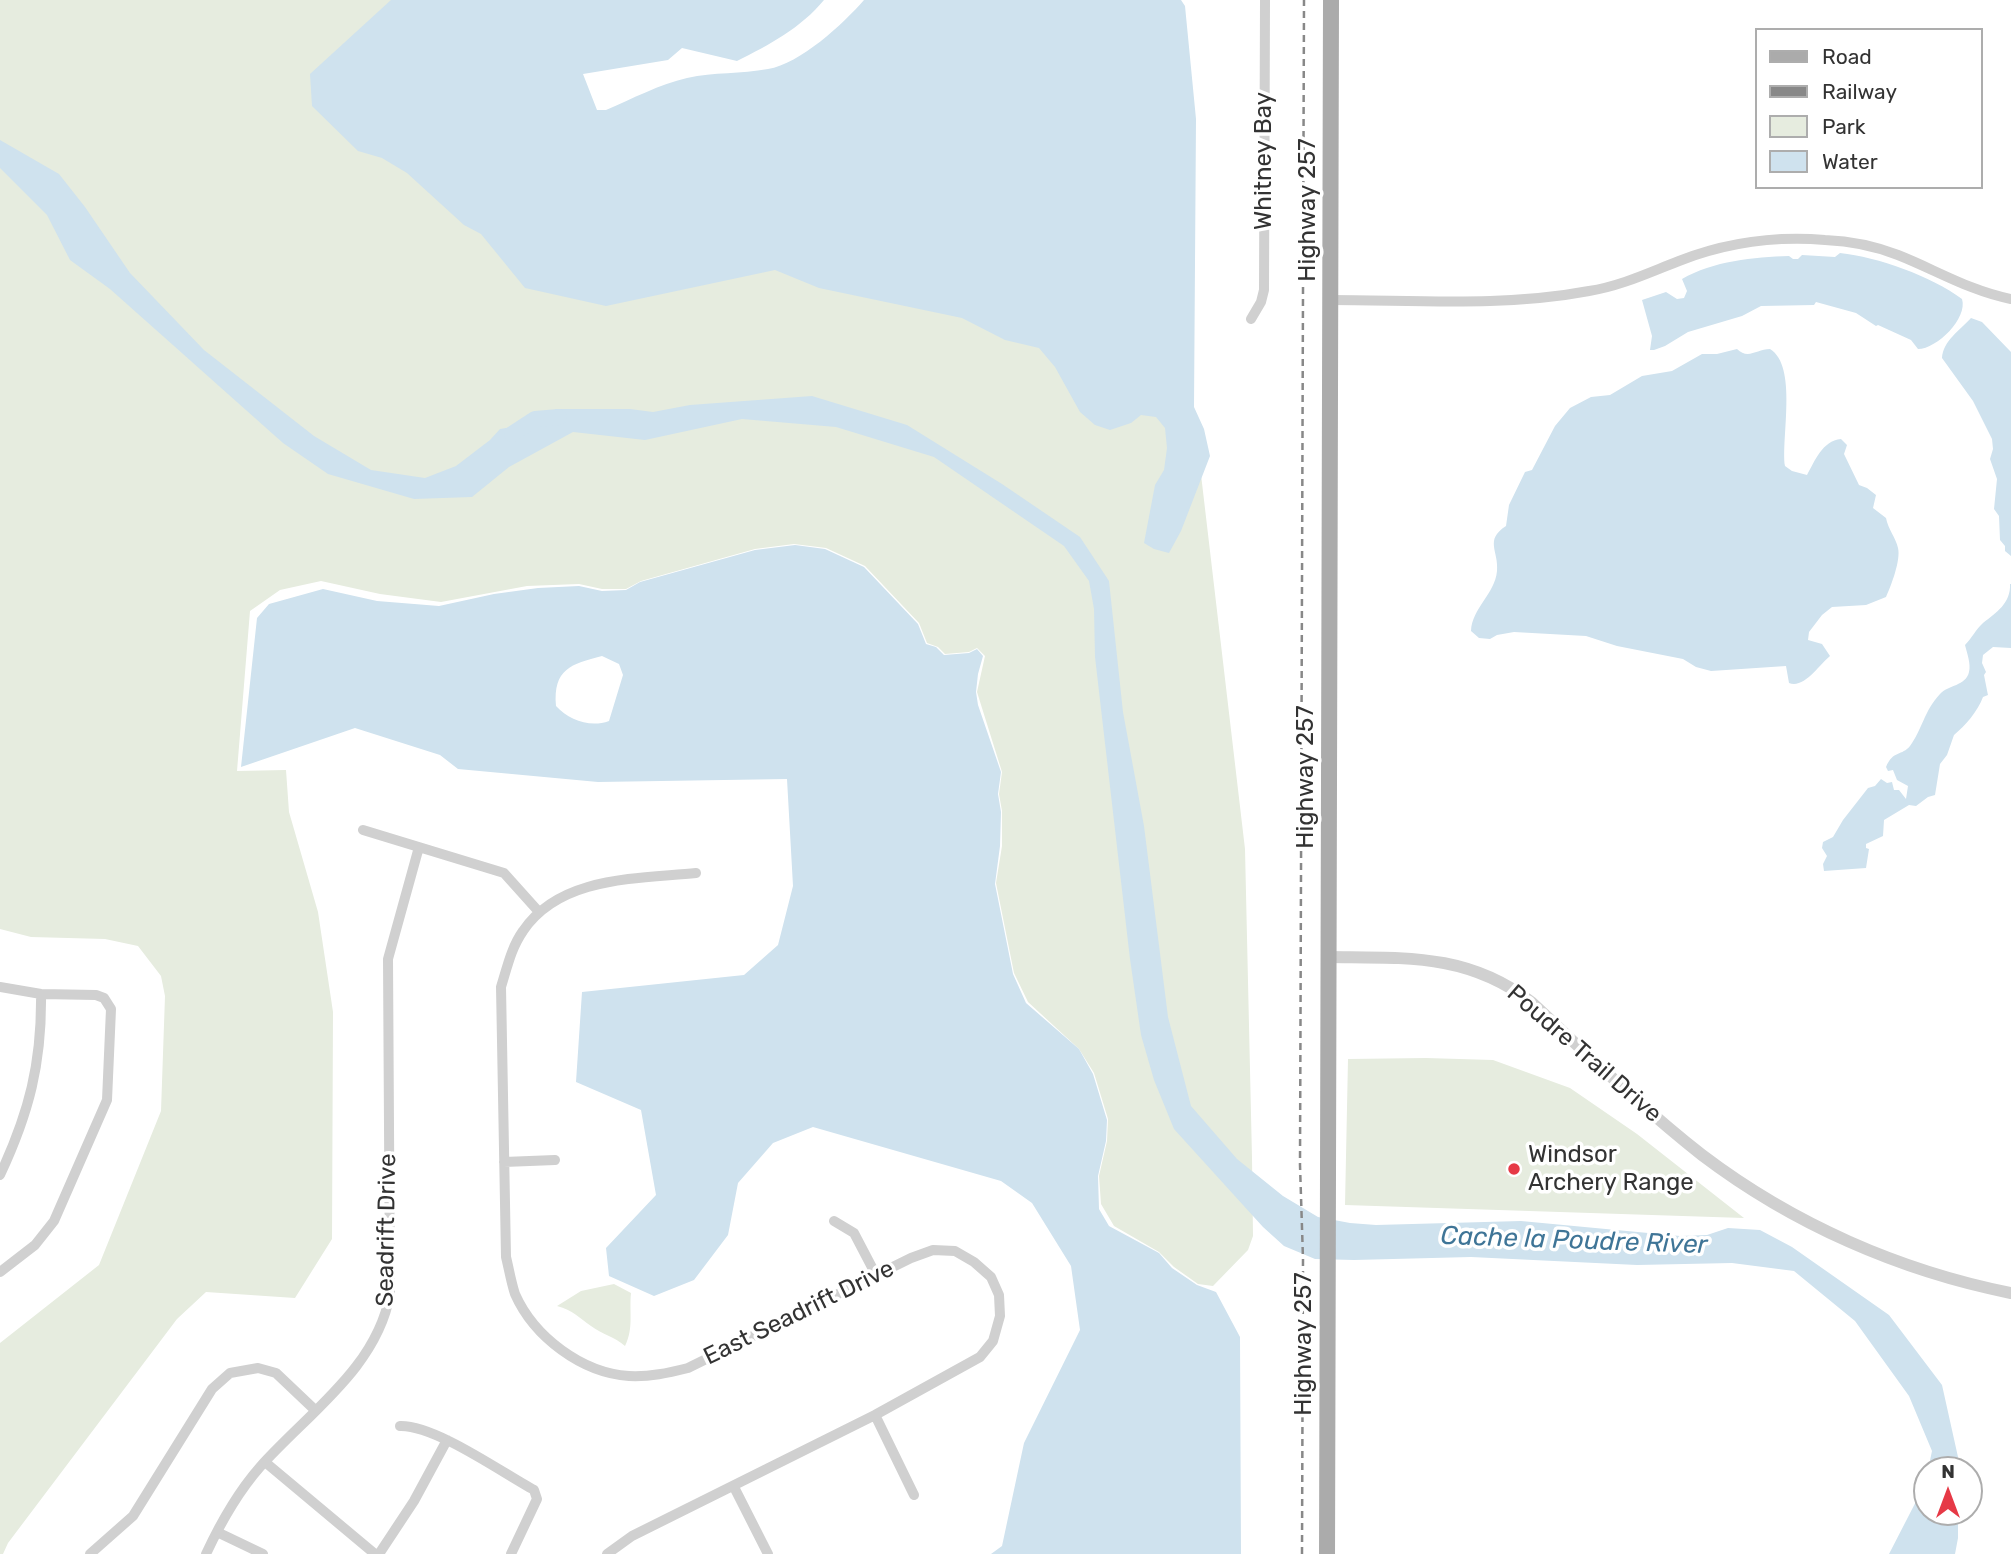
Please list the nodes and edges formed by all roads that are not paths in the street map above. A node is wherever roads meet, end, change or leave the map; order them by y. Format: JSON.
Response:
{"nodes":[{"id":1,"x":1265,"y":0,"type":"edge"},
{"id":2,"x":1331,"y":0,"type":"edge"},
{"id":3,"x":2011,"y":299,"type":"edge"},
{"id":4,"x":1330,"y":300,"type":"junction"},
{"id":5,"x":1251,"y":319,"type":"dead end"},
{"id":6,"x":363,"y":830,"type":"dead end"},
{"id":7,"x":419,"y":847,"type":"junction"},
{"id":8,"x":696,"y":873,"type":"dead end"},
{"id":9,"x":539,"y":912,"type":"junction"},
{"id":10,"x":1329,"y":957,"type":"junction"},
{"id":11,"x":0,"y":987,"type":"edge"},
{"id":12,"x":41,"y":994,"type":"junction"},
{"id":13,"x":555,"y":1160,"type":"dead end"},
{"id":14,"x":504,"y":1163,"type":"junction"},
{"id":15,"x":0,"y":1175,"type":"edge"},
{"id":16,"x":834,"y":1221,"type":"dead end"},
{"id":17,"x":0,"y":1272,"type":"edge"},
{"id":18,"x":876,"y":1275,"type":"junction"},
{"id":19,"x":2011,"y":1293,"type":"edge"},
{"id":20,"x":315,"y":1410,"type":"junction"},
{"id":21,"x":875,"y":1415,"type":"junction"},
{"id":22,"x":400,"y":1426,"type":"dead end"},
{"id":23,"x":447,"y":1440,"type":"junction"},
{"id":24,"x":265,"y":1462,"type":"junction"},
{"id":25,"x":734,"y":1487,"type":"junction"},
{"id":26,"x":914,"y":1495,"type":"dead end"},
{"id":27,"x":217,"y":1532,"type":"junction"},
{"id":28,"x":90,"y":1554,"type":"edge"},
{"id":29,"x":206,"y":1554,"type":"edge"},
{"id":30,"x":262,"y":1554,"type":"edge"},
{"id":31,"x":377,"y":1554,"type":"edge"},
{"id":32,"x":511,"y":1554,"type":"edge"},
{"id":33,"x":607,"y":1554,"type":"edge"},
{"id":34,"x":768,"y":1554,"type":"edge"},
{"id":35,"x":1327,"y":1554,"type":"edge"}],
"edges":[{"from":1,"to":5,"type":"street","name":"Whitney Bay"},
{"from":2,"to":4,"type":"main road","name":"Highway 257"},
{"from":3,"to":4,"type":"street"},
{"from":4,"to":10,"type":"main road","name":"Highway 257"},
{"from":6,"to":7,"type":"street"},
{"from":7,"to":9,"type":"street"},
{"from":7,"to":20,"type":"street","name":"Seadrift Drive"},
{"from":8,"to":9,"type":"street"},
{"from":9,"to":14,"type":"street","name":"East Seadrift Drive"},
{"from":10,"to":19,"type":"street","name":"Poudre Trail Drive"},
{"from":10,"to":35,"type":"main road","name":"Highway 257"},
{"from":11,"to":12,"type":"street"},
{"from":12,"to":15,"type":"street"},
{"from":12,"to":17,"type":"street"},
{"from":13,"to":14,"type":"street"},
{"from":14,"to":18,"type":"street","name":"East Seadrift Drive"},
{"from":16,"to":18,"type":"street"},
{"from":18,"to":21,"type":"street","name":"East Seadrift Drive"},
{"from":20,"to":24,"type":"street","name":"Seadrift Drive"},
{"from":20,"to":28,"type":"street"},
{"from":21,"to":25,"type":"street","name":"East Seadrift Drive"},
{"from":21,"to":26,"type":"street"},
{"from":22,"to":23,"type":"street"},
{"from":23,"to":31,"type":"street"},
{"from":23,"to":32,"type":"street"},
{"from":24,"to":27,"type":"street","name":"Seadrift Drive"},
{"from":24,"to":31,"type":"street"},
{"from":25,"to":33,"type":"street","name":"East Seadrift Drive"},
{"from":25,"to":34,"type":"street"},
{"from":27,"to":29,"type":"street","name":"Seadrift Drive"},
{"from":27,"to":30,"type":"street"}]}
